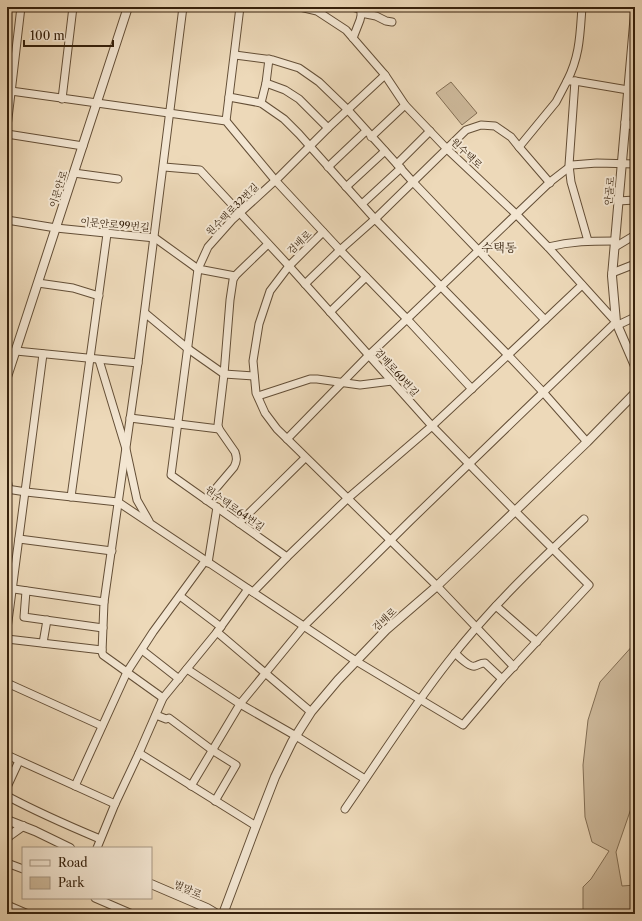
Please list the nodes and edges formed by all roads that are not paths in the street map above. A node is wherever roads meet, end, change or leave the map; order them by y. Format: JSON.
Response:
{"nodes":[{"id":1,"x":21,"y":7,"type":"edge"},
{"id":2,"x":73,"y":7,"type":"edge"},
{"id":3,"x":128,"y":7,"type":"edge"},
{"id":4,"x":183,"y":7,"type":"edge"},
{"id":5,"x":240,"y":7,"type":"edge"},
{"id":6,"x":300,"y":7,"type":"edge"},
{"id":7,"x":352,"y":7,"type":"edge"},
{"id":8,"x":582,"y":7,"type":"edge"},
{"id":9,"x":362,"y":10,"type":"edge"},
{"id":10,"x":635,"y":13,"type":"edge"},
{"id":11,"x":392,"y":22,"type":"dead end"},
{"id":12,"x":353,"y":38,"type":"junction"},
{"id":13,"x":234,"y":55,"type":"junction"},
{"id":14,"x":633,"y":58,"type":"edge"},
{"id":15,"x":269,"y":60,"type":"junction"},
{"id":16,"x":385,"y":75,"type":"junction"},
{"id":17,"x":567,"y":81,"type":"junction"},
{"id":18,"x":575,"y":81,"type":"junction"},
{"id":19,"x":266,"y":83,"type":"junction"},
{"id":20,"x":630,"y":87,"type":"edge"},
{"id":21,"x":11,"y":91,"type":"junction"},
{"id":22,"x":229,"y":97,"type":"junction"},
{"id":23,"x":62,"y":99,"type":"junction"},
{"id":24,"x":261,"y":103,"type":"junction"},
{"id":25,"x":98,"y":104,"type":"junction"},
{"id":26,"x":405,"y":105,"type":"junction"},
{"id":27,"x":348,"y":110,"type":"junction"},
{"id":28,"x":170,"y":114,"type":"junction"},
{"id":29,"x":226,"y":121,"type":"junction"},
{"id":30,"x":625,"y":122,"type":"junction"},
{"id":31,"x":7,"y":127,"type":"edge"},
{"id":32,"x":328,"y":128,"type":"junction"},
{"id":33,"x":635,"y":128,"type":"edge"},
{"id":34,"x":366,"y":131,"type":"junction"},
{"id":35,"x":430,"y":131,"type":"junction"},
{"id":36,"x":7,"y":134,"type":"edge"},
{"id":37,"x":372,"y":137,"type":"junction"},
{"id":38,"x":83,"y":146,"type":"junction"},
{"id":39,"x":310,"y":146,"type":"junction"},
{"id":40,"x":519,"y":147,"type":"junction"},
{"id":41,"x":447,"y":149,"type":"junction"},
{"id":42,"x":385,"y":151,"type":"junction"},
{"id":43,"x":622,"y":164,"type":"junction"},
{"id":44,"x":635,"y":164,"type":"edge"},
{"id":45,"x":164,"y":166,"type":"junction"},
{"id":46,"x":399,"y":166,"type":"junction"},
{"id":47,"x":328,"y":167,"type":"junction"},
{"id":48,"x":569,"y":167,"type":"junction"},
{"id":49,"x":74,"y":173,"type":"junction"},
{"id":50,"x":118,"y":179,"type":"dead end"},
{"id":51,"x":275,"y":180,"type":"junction"},
{"id":52,"x":413,"y":182,"type":"junction"},
{"id":53,"x":550,"y":183,"type":"junction"},
{"id":54,"x":346,"y":186,"type":"junction"},
{"id":55,"x":635,"y":200,"type":"edge"},
{"id":56,"x":618,"y":201,"type":"junction"},
{"id":57,"x":362,"y":204,"type":"junction"},
{"id":58,"x":240,"y":213,"type":"junction"},
{"id":59,"x":517,"y":214,"type":"junction"},
{"id":60,"x":375,"y":219,"type":"junction"},
{"id":61,"x":7,"y":220,"type":"edge"},
{"id":62,"x":56,"y":228,"type":"junction"},
{"id":63,"x":323,"y":232,"type":"junction"},
{"id":64,"x":107,"y":234,"type":"junction"},
{"id":65,"x":635,"y":235,"type":"edge"},
{"id":66,"x":155,"y":238,"type":"junction"},
{"id":67,"x":588,"y":241,"type":"junction"},
{"id":68,"x":268,"y":244,"type":"junction"},
{"id":69,"x":615,"y":244,"type":"junction"},
{"id":70,"x":548,"y":247,"type":"junction"},
{"id":71,"x":340,"y":250,"type":"junction"},
{"id":72,"x":478,"y":250,"type":"junction"},
{"id":73,"x":635,"y":264,"type":"edge"},
{"id":74,"x":289,"y":266,"type":"junction"},
{"id":75,"x":198,"y":269,"type":"junction"},
{"id":76,"x":612,"y":273,"type":"junction"},
{"id":77,"x":235,"y":276,"type":"junction"},
{"id":78,"x":366,"y":277,"type":"junction"},
{"id":79,"x":38,"y":283,"type":"junction"},
{"id":80,"x":305,"y":284,"type":"junction"},
{"id":81,"x":582,"y":285,"type":"junction"},
{"id":82,"x":441,"y":286,"type":"junction"},
{"id":83,"x":99,"y":296,"type":"junction"},
{"id":84,"x":330,"y":312,"type":"junction"},
{"id":85,"x":145,"y":313,"type":"junction"},
{"id":86,"x":635,"y":317,"type":"edge"},
{"id":87,"x":407,"y":319,"type":"junction"},
{"id":88,"x":545,"y":320,"type":"junction"},
{"id":89,"x":617,"y":323,"type":"junction"},
{"id":90,"x":187,"y":348,"type":"junction"},
{"id":91,"x":16,"y":351,"type":"junction"},
{"id":92,"x":43,"y":354,"type":"junction"},
{"id":93,"x":508,"y":355,"type":"junction"},
{"id":94,"x":368,"y":356,"type":"junction"},
{"id":95,"x":91,"y":359,"type":"junction"},
{"id":96,"x":99,"y":360,"type":"junction"},
{"id":97,"x":138,"y":363,"type":"junction"},
{"id":98,"x":635,"y":366,"type":"edge"},
{"id":99,"x":224,"y":374,"type":"junction"},
{"id":100,"x":254,"y":376,"type":"junction"},
{"id":101,"x":7,"y":377,"type":"edge"},
{"id":102,"x":392,"y":381,"type":"junction"},
{"id":103,"x":342,"y":383,"type":"junction"},
{"id":104,"x":472,"y":389,"type":"junction"},
{"id":105,"x":543,"y":392,"type":"junction"},
{"id":106,"x":635,"y":393,"type":"edge"},
{"id":107,"x":258,"y":396,"type":"junction"},
{"id":108,"x":130,"y":418,"type":"junction"},
{"id":109,"x":178,"y":424,"type":"junction"},
{"id":110,"x":432,"y":426,"type":"junction"},
{"id":111,"x":219,"y":429,"type":"junction"},
{"id":112,"x":287,"y":439,"type":"junction"},
{"id":113,"x":587,"y":442,"type":"junction"},
{"id":114,"x":126,"y":450,"type":"junction"},
{"id":115,"x":305,"y":458,"type":"junction"},
{"id":116,"x":469,"y":464,"type":"junction"},
{"id":117,"x":171,"y":475,"type":"joint"},
{"id":118,"x":7,"y":479,"type":"edge"},
{"id":119,"x":8,"y":490,"type":"edge"},
{"id":120,"x":26,"y":492,"type":"junction"},
{"id":121,"x":71,"y":497,"type":"junction"},
{"id":122,"x":347,"y":499,"type":"junction"},
{"id":123,"x":206,"y":500,"type":"junction"},
{"id":124,"x":118,"y":502,"type":"junction"},
{"id":125,"x":217,"y":507,"type":"junction"},
{"id":126,"x":515,"y":511,"type":"junction"},
{"id":127,"x":584,"y":519,"type":"dead end"},
{"id":128,"x":239,"y":523,"type":"junction"},
{"id":129,"x":150,"y":524,"type":"junction"},
{"id":130,"x":19,"y":539,"type":"junction"},
{"id":131,"x":390,"y":541,"type":"junction"},
{"id":132,"x":553,"y":548,"type":"junction"},
{"id":133,"x":112,"y":551,"type":"junction"},
{"id":134,"x":287,"y":557,"type":"junction"},
{"id":135,"x":207,"y":562,"type":"junction"},
{"id":136,"x":437,"y":586,"type":"junction"},
{"id":137,"x":10,"y":589,"type":"edge"},
{"id":138,"x":26,"y":591,"type":"junction"},
{"id":139,"x":250,"y":591,"type":"junction"},
{"id":140,"x":180,"y":596,"type":"junction"},
{"id":141,"x":104,"y":602,"type":"junction"},
{"id":142,"x":496,"y":606,"type":"junction"},
{"id":143,"x":47,"y":620,"type":"junction"},
{"id":144,"x":304,"y":626,"type":"junction"},
{"id":145,"x":476,"y":627,"type":"junction"},
{"id":146,"x":103,"y":628,"type":"junction"},
{"id":147,"x":7,"y":629,"type":"edge"},
{"id":148,"x":219,"y":629,"type":"junction"},
{"id":149,"x":7,"y":639,"type":"edge"},
{"id":150,"x":537,"y":642,"type":"junction"},
{"id":151,"x":44,"y":643,"type":"junction"},
{"id":152,"x":102,"y":650,"type":"junction"},
{"id":153,"x":142,"y":650,"type":"junction"},
{"id":154,"x":455,"y":653,"type":"junction"},
{"id":155,"x":356,"y":661,"type":"junction"},
{"id":156,"x":514,"y":667,"type":"junction"},
{"id":157,"x":187,"y":669,"type":"junction"},
{"id":158,"x":127,"y":672,"type":"junction"},
{"id":159,"x":266,"y":673,"type":"junction"},
{"id":160,"x":179,"y":679,"type":"junction"},
{"id":161,"x":502,"y":679,"type":"junction"},
{"id":162,"x":7,"y":684,"type":"edge"},
{"id":163,"x":163,"y":698,"type":"junction"},
{"id":164,"x":420,"y":699,"type":"junction"},
{"id":165,"x":240,"y":704,"type":"junction"},
{"id":166,"x":311,"y":712,"type":"junction"},
{"id":167,"x":156,"y":715,"type":"junction"},
{"id":168,"x":102,"y":726,"type":"junction"},
{"id":169,"x":296,"y":736,"type":"junction"},
{"id":170,"x":212,"y":750,"type":"junction"},
{"id":171,"x":139,"y":753,"type":"junction"},
{"id":172,"x":7,"y":755,"type":"edge"},
{"id":173,"x":19,"y":760,"type":"junction"},
{"id":174,"x":365,"y":779,"type":"junction"},
{"id":175,"x":75,"y":786,"type":"junction"},
{"id":176,"x":191,"y":786,"type":"junction"},
{"id":177,"x":7,"y":787,"type":"edge"},
{"id":178,"x":7,"y":796,"type":"edge"},
{"id":179,"x":215,"y":801,"type":"junction"},
{"id":180,"x":116,"y":804,"type":"junction"},
{"id":181,"x":345,"y":809,"type":"dead end"},
{"id":182,"x":7,"y":820,"type":"edge"},
{"id":183,"x":23,"y":826,"type":"junction"},
{"id":184,"x":256,"y":826,"type":"junction"},
{"id":185,"x":7,"y":838,"type":"edge"},
{"id":186,"x":100,"y":839,"type":"junction"},
{"id":187,"x":68,"y":847,"type":"edge"},
{"id":188,"x":97,"y":847,"type":"edge"},
{"id":189,"x":7,"y":863,"type":"edge"},
{"id":190,"x":22,"y":869,"type":"edge"},
{"id":191,"x":152,"y":884,"type":"edge"},
{"id":192,"x":97,"y":899,"type":"edge"},
{"id":193,"x":7,"y":905,"type":"edge"},
{"id":194,"x":117,"y":911,"type":"edge"},
{"id":195,"x":28,"y":914,"type":"edge"},
{"id":196,"x":132,"y":914,"type":"edge"},
{"id":197,"x":217,"y":914,"type":"edge"},
{"id":198,"x":224,"y":914,"type":"edge"}],
"edges":[{"from":1,"to":21,"type":"street"},
{"from":2,"to":23,"type":"street"},
{"from":3,"to":25,"type":"street","name":"이문안로"},
{"from":4,"to":28,"type":"street"},
{"from":5,"to":13,"type":"street"},
{"from":6,"to":12,"type":"street","name":"원수택로"},
{"from":7,"to":9,"type":"street"},
{"from":8,"to":17,"type":"street"},
{"from":9,"to":11,"type":"street"},
{"from":9,"to":12,"type":"street"},
{"from":10,"to":14,"type":"street","name":"안골로"},
{"from":12,"to":16,"type":"street","name":"원수택로"},
{"from":13,"to":15,"type":"street"},
{"from":13,"to":22,"type":"street"},
{"from":14,"to":20,"type":"street","name":"안골로"},
{"from":15,"to":19,"type":"street"},
{"from":15,"to":27,"type":"street"},
{"from":16,"to":26,"type":"street","name":"원수택로"},
{"from":16,"to":27,"type":"street","name":"원수택로32번길"},
{"from":17,"to":18,"type":"street"},
{"from":17,"to":40,"type":"street"},
{"from":18,"to":20,"type":"street"},
{"from":18,"to":48,"type":"street"},
{"from":19,"to":24,"type":"street"},
{"from":19,"to":32,"type":"street"},
{"from":20,"to":30,"type":"street","name":"안골로"},
{"from":21,"to":23,"type":"street"},
{"from":21,"to":31,"type":"street"},
{"from":22,"to":24,"type":"street"},
{"from":22,"to":29,"type":"street"},
{"from":23,"to":25,"type":"street"},
{"from":24,"to":39,"type":"street"},
{"from":25,"to":28,"type":"street"},
{"from":25,"to":38,"type":"street","name":"이문안로"},
{"from":26,"to":35,"type":"street","name":"원수택로"},
{"from":26,"to":37,"type":"street"},
{"from":27,"to":32,"type":"street","name":"원수택로32번길"},
{"from":27,"to":34,"type":"street"},
{"from":28,"to":29,"type":"street"},
{"from":28,"to":45,"type":"street"},
{"from":29,"to":51,"type":"street"},
{"from":30,"to":33,"type":"street"},
{"from":30,"to":43,"type":"street","name":"안골로"},
{"from":32,"to":39,"type":"street","name":"원수택로32번길"},
{"from":34,"to":37,"type":"street"},
{"from":34,"to":47,"type":"street"},
{"from":35,"to":41,"type":"street","name":"원수택로"},
{"from":35,"to":46,"type":"street"},
{"from":36,"to":38,"type":"street"},
{"from":37,"to":42,"type":"street"},
{"from":38,"to":49,"type":"street","name":"이문안로"},
{"from":39,"to":47,"type":"street"},
{"from":39,"to":51,"type":"street","name":"원수택로32번길"},
{"from":40,"to":41,"type":"street"},
{"from":40,"to":53,"type":"street"},
{"from":41,"to":52,"type":"street"},
{"from":41,"to":59,"type":"street","name":"원수택로"},
{"from":42,"to":46,"type":"street"},
{"from":42,"to":54,"type":"street"},
{"from":43,"to":44,"type":"street"},
{"from":43,"to":48,"type":"street"},
{"from":43,"to":56,"type":"street","name":"안골로"},
{"from":45,"to":58,"type":"street","name":"검배로60번길"},
{"from":45,"to":66,"type":"street"},
{"from":46,"to":52,"type":"street"},
{"from":46,"to":57,"type":"street"},
{"from":47,"to":54,"type":"street"},
{"from":48,"to":53,"type":"street"},
{"from":48,"to":67,"type":"street"},
{"from":49,"to":50,"type":"street"},
{"from":49,"to":62,"type":"street","name":"이문안로"},
{"from":51,"to":58,"type":"street","name":"원수택로32번길"},
{"from":51,"to":63,"type":"street"},
{"from":52,"to":60,"type":"street"},
{"from":52,"to":72,"type":"street"},
{"from":53,"to":59,"type":"street"},
{"from":54,"to":57,"type":"street"},
{"from":55,"to":56,"type":"street"},
{"from":56,"to":69,"type":"street","name":"안골로"},
{"from":57,"to":60,"type":"street"},
{"from":58,"to":68,"type":"street","name":"검배로60번길"},
{"from":58,"to":75,"type":"street","name":"원수택로32번길"},
{"from":59,"to":70,"type":"street","name":"원수택로"},
{"from":59,"to":72,"type":"street"},
{"from":60,"to":71,"type":"street"},
{"from":60,"to":82,"type":"street"},
{"from":61,"to":62,"type":"street","name":"이문안로99번길"},
{"from":62,"to":64,"type":"street","name":"이문안로99번길"},
{"from":62,"to":79,"type":"street","name":"이문안로"},
{"from":63,"to":71,"type":"street"},
{"from":63,"to":74,"type":"street","name":"검배로"},
{"from":64,"to":66,"type":"street","name":"이문안로99번길"},
{"from":64,"to":83,"type":"street"},
{"from":65,"to":69,"type":"street"},
{"from":66,"to":75,"type":"street","name":"이문안로99번길"},
{"from":66,"to":85,"type":"street"},
{"from":67,"to":69,"type":"street"},
{"from":67,"to":70,"type":"street"},
{"from":68,"to":74,"type":"street","name":"검배로60번길"},
{"from":68,"to":77,"type":"street"},
{"from":69,"to":76,"type":"street","name":"안골로"},
{"from":70,"to":81,"type":"street","name":"원수택로"},
{"from":71,"to":78,"type":"street"},
{"from":71,"to":80,"type":"street"},
{"from":72,"to":82,"type":"street"},
{"from":72,"to":88,"type":"street"},
{"from":73,"to":76,"type":"street"},
{"from":74,"to":80,"type":"street","name":"검배로60번길"},
{"from":74,"to":100,"type":"street","name":"검배로"},
{"from":75,"to":77,"type":"street","name":"이문안로99번길"},
{"from":75,"to":90,"type":"street","name":"원수택로32번길"},
{"from":76,"to":89,"type":"street","name":"안골로"},
{"from":77,"to":99,"type":"street"},
{"from":78,"to":84,"type":"street"},
{"from":78,"to":87,"type":"street"},
{"from":79,"to":83,"type":"street"},
{"from":79,"to":91,"type":"street","name":"이문안로"},
{"from":80,"to":84,"type":"street","name":"검배로60번길"},
{"from":81,"to":88,"type":"street"},
{"from":81,"to":89,"type":"street","name":"원수택로"},
{"from":82,"to":87,"type":"street"},
{"from":82,"to":93,"type":"street"},
{"from":83,"to":95,"type":"street"},
{"from":84,"to":94,"type":"street","name":"검배로60번길"},
{"from":85,"to":90,"type":"street"},
{"from":85,"to":97,"type":"street"},
{"from":86,"to":89,"type":"street"},
{"from":87,"to":94,"type":"street"},
{"from":87,"to":104,"type":"street"},
{"from":88,"to":93,"type":"street"},
{"from":89,"to":98,"type":"street","name":"안골로"},
{"from":89,"to":105,"type":"street"},
{"from":90,"to":99,"type":"street"},
{"from":90,"to":109,"type":"street","name":"원수택로32번길"},
{"from":91,"to":92,"type":"street"},
{"from":91,"to":101,"type":"street","name":"이문안로"},
{"from":92,"to":95,"type":"street"},
{"from":92,"to":120,"type":"street"},
{"from":93,"to":104,"type":"street"},
{"from":93,"to":105,"type":"street"},
{"from":94,"to":102,"type":"street","name":"검배로60번길"},
{"from":94,"to":103,"type":"street"},
{"from":95,"to":96,"type":"street"},
{"from":95,"to":121,"type":"street"},
{"from":96,"to":97,"type":"street"},
{"from":96,"to":114,"type":"street"},
{"from":97,"to":108,"type":"street"},
{"from":99,"to":100,"type":"street"},
{"from":99,"to":111,"type":"street"},
{"from":100,"to":107,"type":"street","name":"검배로"},
{"from":102,"to":103,"type":"street"},
{"from":102,"to":110,"type":"street","name":"검배로60번길"},
{"from":103,"to":107,"type":"street"},
{"from":103,"to":112,"type":"street"},
{"from":104,"to":110,"type":"street"},
{"from":105,"to":113,"type":"street"},
{"from":105,"to":116,"type":"street"},
{"from":106,"to":113,"type":"street","name":"검배로"},
{"from":107,"to":112,"type":"street","name":"검배로"},
{"from":108,"to":109,"type":"street"},
{"from":108,"to":114,"type":"street"},
{"from":109,"to":111,"type":"street"},
{"from":109,"to":117,"type":"street","name":"원수택로32번길"},
{"from":110,"to":116,"type":"street","name":"검배로60번길"},
{"from":110,"to":122,"type":"street"},
{"from":111,"to":123,"type":"street"},
{"from":112,"to":115,"type":"street","name":"검배로"},
{"from":113,"to":126,"type":"street","name":"검배로"},
{"from":114,"to":124,"type":"street"},
{"from":114,"to":129,"type":"street"},
{"from":115,"to":122,"type":"street","name":"검배로"},
{"from":115,"to":128,"type":"street"},
{"from":116,"to":126,"type":"street","name":"검배로60번길"},
{"from":116,"to":131,"type":"street"},
{"from":117,"to":123,"type":"street","name":"원수택로64번길"},
{"from":118,"to":119,"type":"street"},
{"from":119,"to":120,"type":"street"},
{"from":120,"to":121,"type":"street"},
{"from":120,"to":130,"type":"street"},
{"from":121,"to":124,"type":"street"},
{"from":122,"to":131,"type":"street","name":"검배로"},
{"from":122,"to":134,"type":"street"},
{"from":123,"to":125,"type":"street","name":"원수택로64번길"},
{"from":124,"to":129,"type":"street"},
{"from":124,"to":133,"type":"street"},
{"from":125,"to":128,"type":"street","name":"원수택로64번길"},
{"from":125,"to":135,"type":"street"},
{"from":126,"to":132,"type":"street","name":"검배로60번길"},
{"from":126,"to":136,"type":"street","name":"검배로"},
{"from":127,"to":132,"type":"street"},
{"from":128,"to":134,"type":"street","name":"원수택로64번길"},
{"from":129,"to":135,"type":"street"},
{"from":130,"to":133,"type":"street"},
{"from":130,"to":137,"type":"street"},
{"from":131,"to":136,"type":"street","name":"검배로"},
{"from":131,"to":144,"type":"street"},
{"from":132,"to":142,"type":"street"},
{"from":132,"to":150,"type":"street","name":"검배로60번길"},
{"from":133,"to":141,"type":"street"},
{"from":134,"to":139,"type":"street"},
{"from":135,"to":139,"type":"street"},
{"from":135,"to":140,"type":"street"},
{"from":136,"to":145,"type":"street","name":"검배로"},
{"from":136,"to":155,"type":"street","name":"검배로"},
{"from":137,"to":138,"type":"street"},
{"from":137,"to":147,"type":"street"},
{"from":138,"to":141,"type":"street"},
{"from":138,"to":143,"type":"street"},
{"from":139,"to":144,"type":"street"},
{"from":139,"to":148,"type":"street"},
{"from":140,"to":148,"type":"street"},
{"from":140,"to":153,"type":"street"},
{"from":141,"to":146,"type":"street"},
{"from":142,"to":145,"type":"street"},
{"from":142,"to":150,"type":"street"},
{"from":143,"to":146,"type":"street"},
{"from":143,"to":151,"type":"street"},
{"from":144,"to":155,"type":"street"},
{"from":144,"to":159,"type":"street"},
{"from":145,"to":154,"type":"street"},
{"from":145,"to":156,"type":"street","name":"검배로"},
{"from":146,"to":152,"type":"street"},
{"from":148,"to":157,"type":"street"},
{"from":148,"to":159,"type":"street"},
{"from":149,"to":151,"type":"street"},
{"from":150,"to":156,"type":"street"},
{"from":151,"to":152,"type":"street"},
{"from":152,"to":158,"type":"street"},
{"from":153,"to":158,"type":"street"},
{"from":153,"to":160,"type":"street"},
{"from":154,"to":161,"type":"street"},
{"from":154,"to":164,"type":"street"},
{"from":155,"to":164,"type":"street"},
{"from":155,"to":166,"type":"street","name":"검배로"},
{"from":156,"to":161,"type":"street"},
{"from":157,"to":160,"type":"street"},
{"from":157,"to":165,"type":"street"},
{"from":158,"to":163,"type":"street"},
{"from":158,"to":168,"type":"street"},
{"from":159,"to":165,"type":"street"},
{"from":159,"to":166,"type":"street"},
{"from":160,"to":163,"type":"street"},
{"from":161,"to":164,"type":"street"},
{"from":162,"to":168,"type":"street"},
{"from":163,"to":167,"type":"street"},
{"from":164,"to":174,"type":"street"},
{"from":165,"to":169,"type":"street"},
{"from":165,"to":170,"type":"street"},
{"from":166,"to":169,"type":"street","name":"검배로"},
{"from":167,"to":170,"type":"street"},
{"from":167,"to":171,"type":"street"},
{"from":168,"to":175,"type":"street"},
{"from":169,"to":174,"type":"street"},
{"from":169,"to":184,"type":"street","name":"검배로"},
{"from":170,"to":176,"type":"street"},
{"from":170,"to":179,"type":"street"},
{"from":171,"to":176,"type":"street"},
{"from":171,"to":180,"type":"street"},
{"from":172,"to":173,"type":"street"},
{"from":173,"to":175,"type":"street"},
{"from":173,"to":177,"type":"street"},
{"from":174,"to":181,"type":"street"},
{"from":175,"to":180,"type":"street"},
{"from":176,"to":179,"type":"street"},
{"from":178,"to":186,"type":"street"},
{"from":179,"to":184,"type":"street"},
{"from":180,"to":186,"type":"street"},
{"from":182,"to":183,"type":"street"},
{"from":183,"to":185,"type":"street"},
{"from":183,"to":187,"type":"street"},
{"from":184,"to":198,"type":"street","name":"검배로"},
{"from":186,"to":188,"type":"street"},
{"from":189,"to":190,"type":"street"},
{"from":191,"to":197,"type":"street","name":"벌말로"},
{"from":192,"to":194,"type":"street"},
{"from":193,"to":195,"type":"street"},
{"from":194,"to":196,"type":"street"}]}
